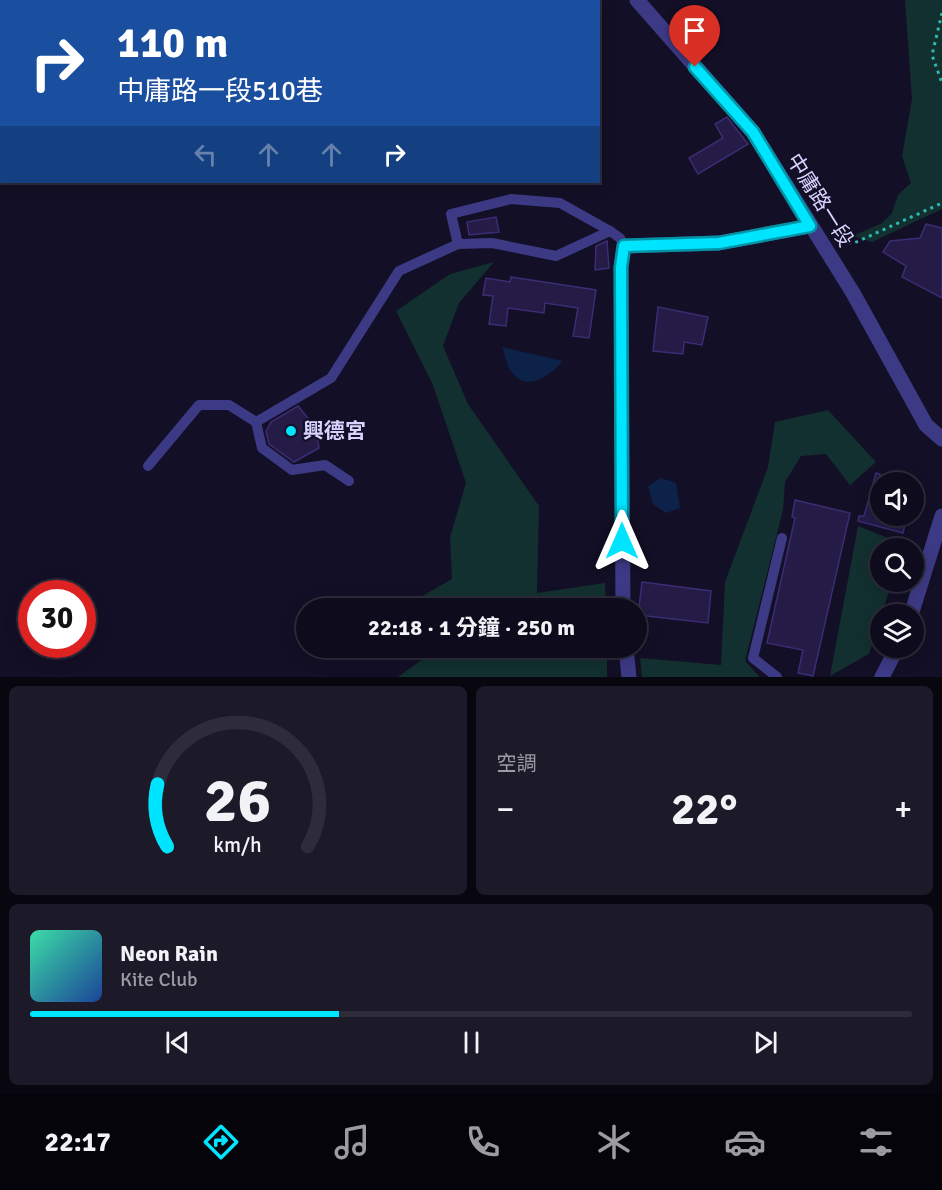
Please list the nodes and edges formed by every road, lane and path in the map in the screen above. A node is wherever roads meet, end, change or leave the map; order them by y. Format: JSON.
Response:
{"nodes":[{"id":1,"x":637,"y":0,"type":"edge"},
{"id":2,"x":942,"y":13,"type":"edge"},
{"id":3,"x":942,"y":83,"type":"edge"},
{"id":4,"x":942,"y":203,"type":"edge"},
{"id":5,"x":810,"y":226,"type":"junction"},
{"id":6,"x":610,"y":231,"type":"junction"},
{"id":7,"x":458,"y":244,"type":"junction"},
{"id":8,"x":624,"y":246,"type":"junction"},
{"id":9,"x":256,"y":422,"type":"junction"},
{"id":10,"x":942,"y":439,"type":"edge"},
{"id":11,"x":148,"y":466,"type":"dead end"},
{"id":12,"x":349,"y":481,"type":"dead end"},
{"id":13,"x":942,"y":516,"type":"edge"},
{"id":14,"x":782,"y":538,"type":"dead end"},
{"id":15,"x":623,"y":598,"type":"edge"},
{"id":16,"x":914,"y":604,"type":"edge"},
{"id":17,"x":627,"y":658,"type":"edge"},
{"id":18,"x":892,"y":658,"type":"edge"},
{"id":19,"x":629,"y":677,"type":"edge"},
{"id":20,"x":777,"y":677,"type":"edge"},
{"id":21,"x":882,"y":677,"type":"edge"}],
"edges":[{"from":1,"to":5,"type":"street","name":"中庸路一段"},
{"from":2,"to":3,"type":"path"},
{"from":4,"to":5,"type":"path"},
{"from":5,"to":8,"type":"street"},
{"from":5,"to":10,"type":"street","name":"中庸路一段"},
{"from":6,"to":7,"type":"lane"},
{"from":6,"to":7,"type":"lane"},
{"from":6,"to":8,"type":"lane"},
{"from":7,"to":9,"type":"lane"},
{"from":8,"to":15,"type":"street"},
{"from":9,"to":11,"type":"lane"},
{"from":9,"to":12,"type":"lane"},
{"from":13,"to":16,"type":"street"},
{"from":14,"to":20,"type":"lane"},
{"from":17,"to":19,"type":"street"},
{"from":18,"to":21,"type":"street"}]}
